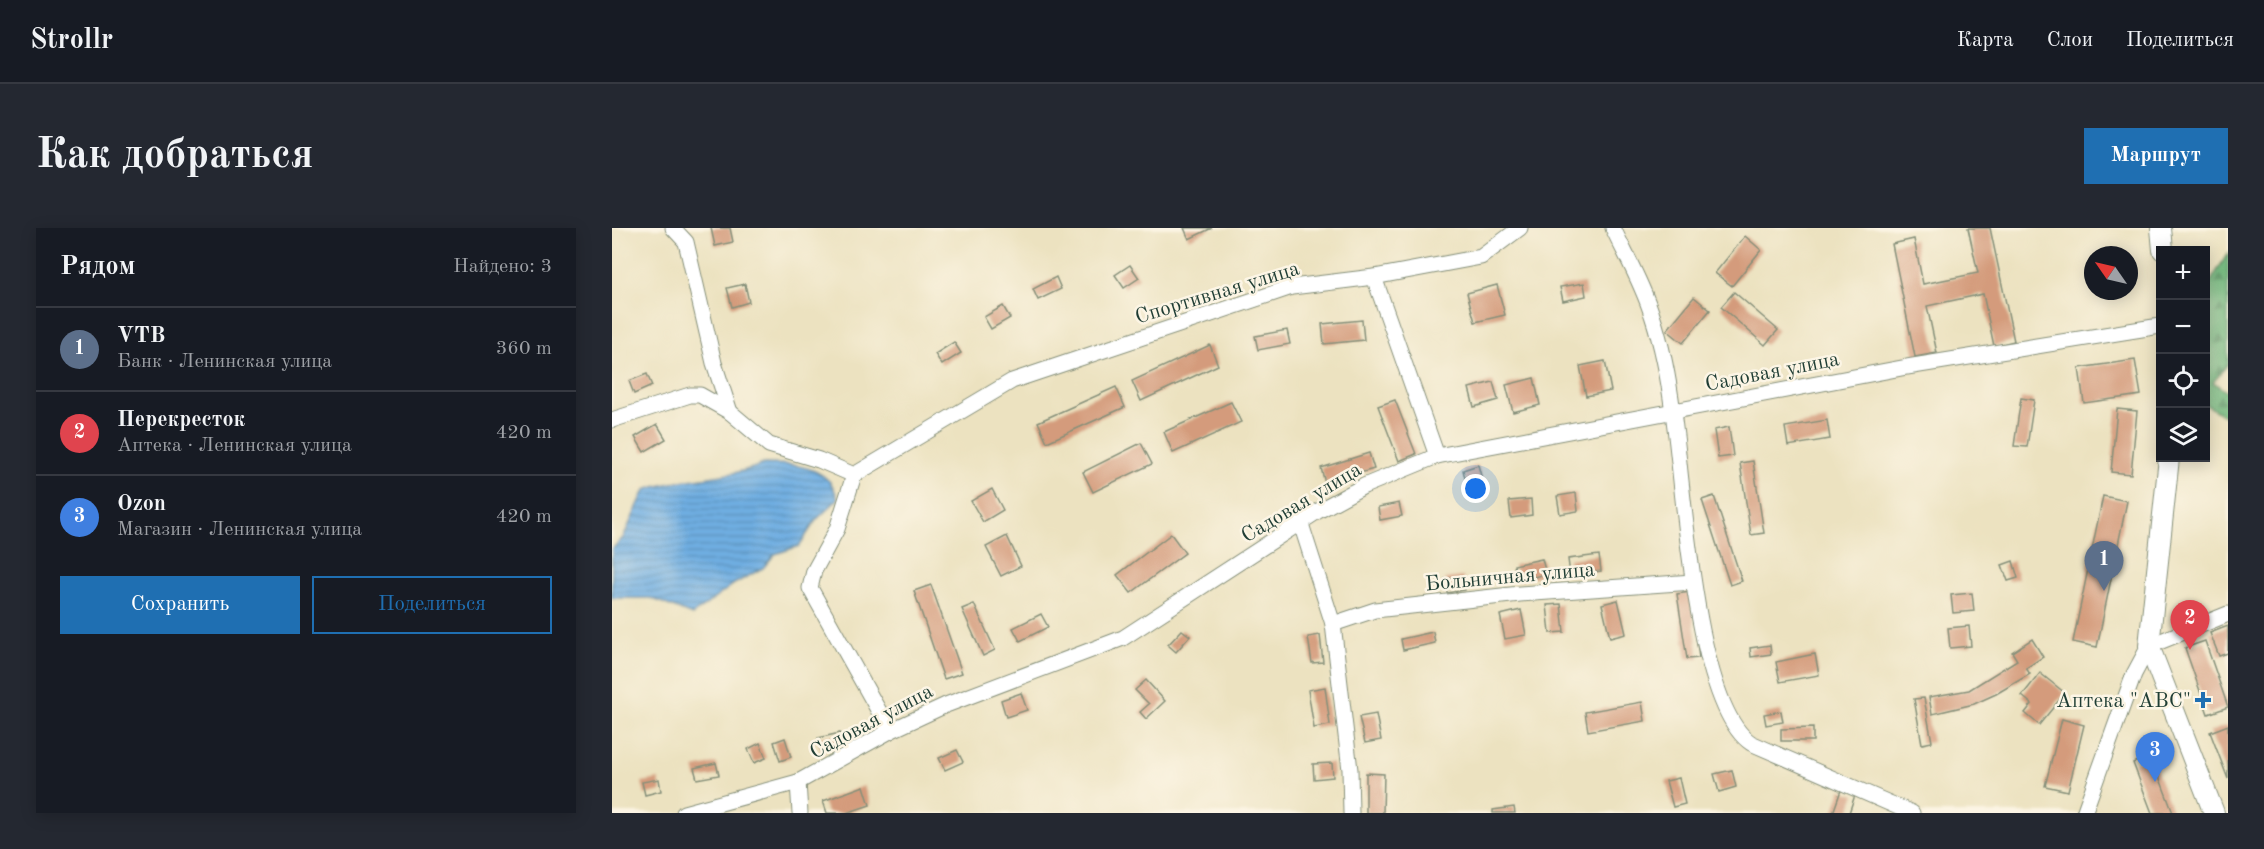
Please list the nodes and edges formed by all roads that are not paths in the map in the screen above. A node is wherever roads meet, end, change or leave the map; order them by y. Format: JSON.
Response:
{"nodes":[{"id":1,"x":673,"y":228,"type":"edge"},
{"id":2,"x":1520,"y":228,"type":"edge"},
{"id":3,"x":1613,"y":228,"type":"edge"},
{"id":4,"x":2161,"y":228,"type":"edge"},
{"id":5,"x":688,"y":235,"type":"edge"},
{"id":6,"x":2163,"y":246,"type":"edge"},
{"id":7,"x":1374,"y":277,"type":"junction"},
{"id":8,"x":2156,"y":327,"type":"edge"},
{"id":9,"x":1673,"y":411,"type":"junction"},
{"id":10,"x":730,"y":412,"type":"junction"},
{"id":11,"x":612,"y":420,"type":"edge"},
{"id":12,"x":1437,"y":456,"type":"junction"},
{"id":13,"x":2169,"y":462,"type":"edge"},
{"id":14,"x":855,"y":475,"type":"junction"},
{"id":15,"x":1300,"y":524,"type":"junction"},
{"id":16,"x":1693,"y":582,"type":"junction"},
{"id":17,"x":2228,"y":614,"type":"edge"},
{"id":18,"x":1333,"y":624,"type":"junction"},
{"id":19,"x":2149,"y":646,"type":"junction"},
{"id":20,"x":890,"y":732,"type":"junction"},
{"id":21,"x":798,"y":782,"type":"junction"},
{"id":22,"x":711,"y":809,"type":"edge"},
{"id":23,"x":684,"y":813,"type":"edge"},
{"id":24,"x":800,"y":813,"type":"edge"},
{"id":25,"x":1351,"y":813,"type":"edge"},
{"id":26,"x":1912,"y":813,"type":"edge"},
{"id":27,"x":2084,"y":813,"type":"edge"},
{"id":28,"x":2214,"y":813,"type":"edge"}],
"edges":[{"from":1,"to":5,"type":"street"},
{"from":2,"to":7,"type":"street","name":"Спортивная улица"},
{"from":3,"to":9,"type":"street"},
{"from":4,"to":6,"type":"main road"},
{"from":5,"to":10,"type":"street"},
{"from":7,"to":12,"type":"street"},
{"from":7,"to":14,"type":"street","name":"Спортивная улица"},
{"from":8,"to":9,"type":"street","name":"Садовая улица"},
{"from":9,"to":12,"type":"street","name":"Садовая улица"},
{"from":9,"to":16,"type":"street"},
{"from":10,"to":11,"type":"street"},
{"from":10,"to":14,"type":"street"},
{"from":12,"to":15,"type":"street","name":"Садовая улица"},
{"from":13,"to":19,"type":"main road"},
{"from":14,"to":20,"type":"street"},
{"from":15,"to":18,"type":"street"},
{"from":15,"to":20,"type":"street","name":"Садовая улица"},
{"from":16,"to":18,"type":"street","name":"Больничная улица"},
{"from":16,"to":26,"type":"street"},
{"from":17,"to":19,"type":"street"},
{"from":18,"to":25,"type":"street"},
{"from":19,"to":27,"type":"street"},
{"from":19,"to":28,"type":"main road"},
{"from":20,"to":21,"type":"street","name":"Садовая улица"},
{"from":21,"to":22,"type":"street","name":"Садовая улица"},
{"from":21,"to":24,"type":"street"},
{"from":22,"to":23,"type":"street","name":"Садовая улица"}]}
